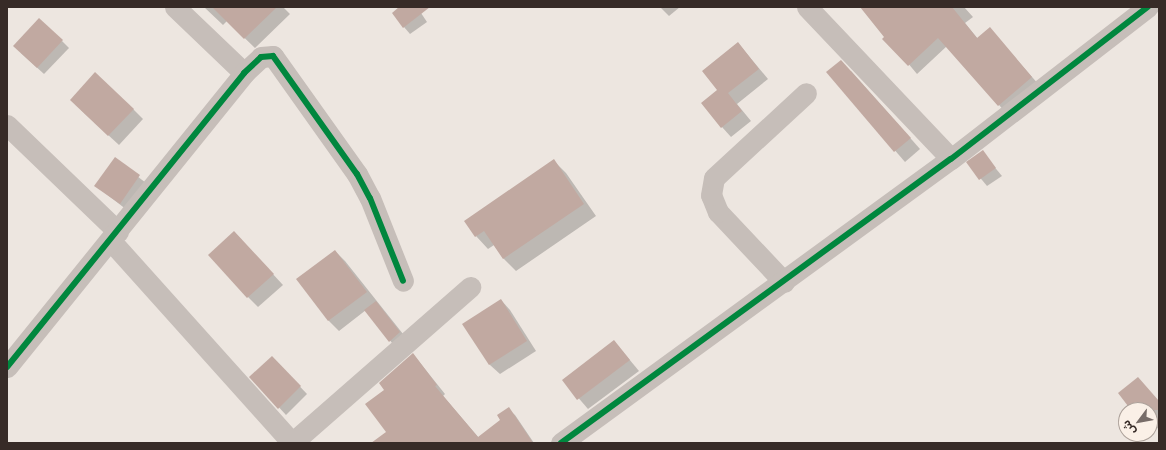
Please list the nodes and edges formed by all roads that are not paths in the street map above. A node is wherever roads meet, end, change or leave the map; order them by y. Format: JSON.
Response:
{"nodes":[{"id":1,"x":175,"y":7,"type":"edge"},
{"id":2,"x":807,"y":7,"type":"edge"},
{"id":3,"x":1148,"y":7,"type":"edge"},
{"id":4,"x":244,"y":73,"type":"junction"},
{"id":5,"x":806,"y":93,"type":"dead end"},
{"id":6,"x":7,"y":124,"type":"edge"},
{"id":7,"x":951,"y":159,"type":"junction"},
{"id":8,"x":114,"y":236,"type":"junction"},
{"id":9,"x":402,"y":281,"type":"dead end"},
{"id":10,"x":784,"y":282,"type":"junction"},
{"id":11,"x":470,"y":287,"type":"dead end"},
{"id":12,"x":7,"y":367,"type":"edge"},
{"id":13,"x":292,"y":443,"type":"edge"},
{"id":14,"x":561,"y":443,"type":"edge"}],
"edges":[{"from":1,"to":4,"type":"street"},
{"from":2,"to":7,"type":"street"},
{"from":3,"to":7,"type":"street"},
{"from":4,"to":8,"type":"street"},
{"from":4,"to":9,"type":"street"},
{"from":5,"to":10,"type":"street"},
{"from":6,"to":8,"type":"street"},
{"from":7,"to":10,"type":"street"},
{"from":8,"to":12,"type":"street"},
{"from":8,"to":13,"type":"street"},
{"from":10,"to":14,"type":"street"},
{"from":11,"to":13,"type":"street"}]}
